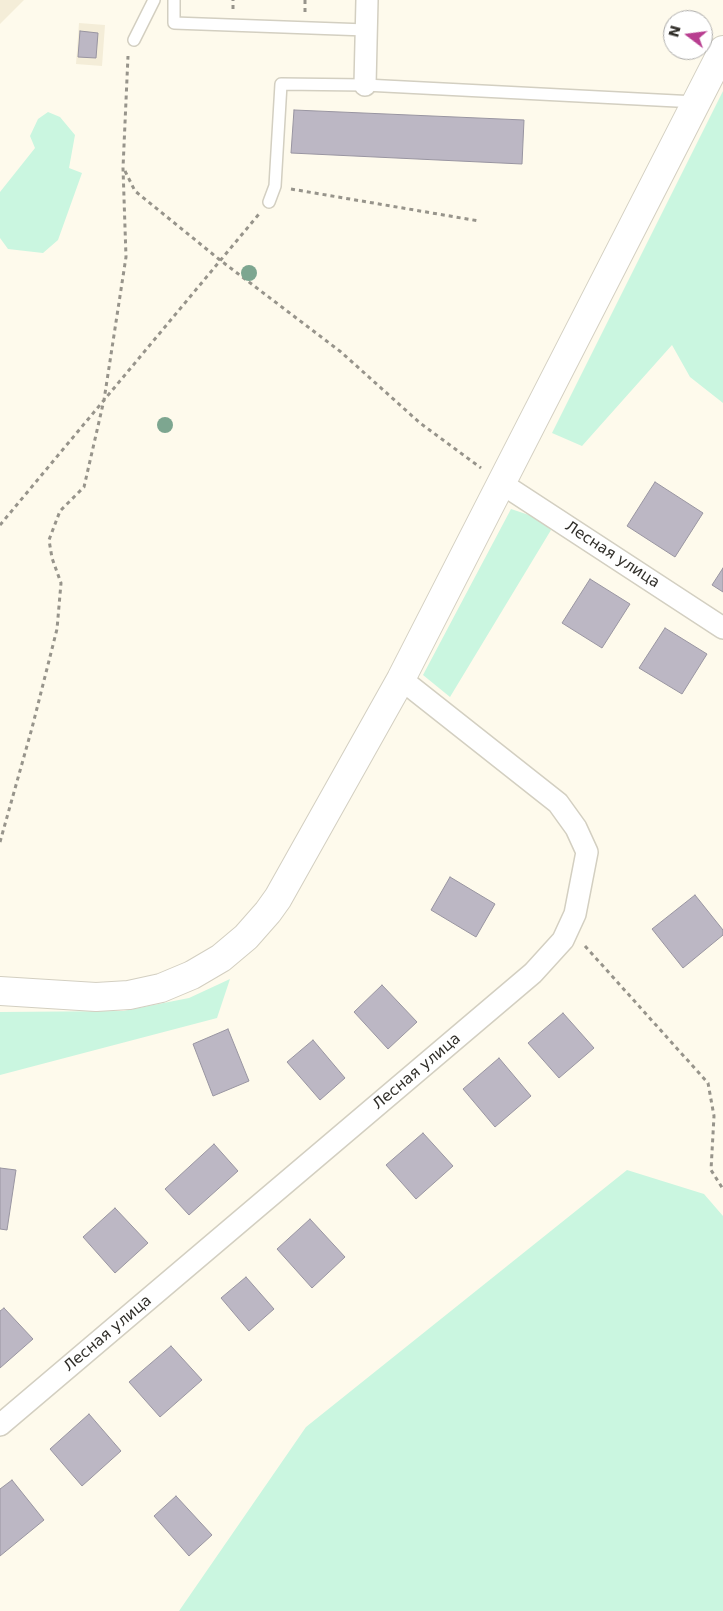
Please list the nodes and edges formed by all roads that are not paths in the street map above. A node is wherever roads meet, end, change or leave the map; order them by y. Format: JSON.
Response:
{"nodes":[{"id":1,"x":154,"y":0,"type":"edge"},
{"id":2,"x":174,"y":0,"type":"edge"},
{"id":3,"x":367,"y":0,"type":"edge"},
{"id":4,"x":366,"y":30,"type":"junction"},
{"id":5,"x":134,"y":40,"type":"road end"},
{"id":6,"x":723,"y":50,"type":"edge"},
{"id":7,"x":365,"y":85,"type":"junction"},
{"id":8,"x":696,"y":102,"type":"junction"},
{"id":9,"x":269,"y":202,"type":"road end"},
{"id":10,"x":501,"y":483,"type":"junction"},
{"id":11,"x":723,"y":628,"type":"edge"},
{"id":12,"x":401,"y":679,"type":"junction"},
{"id":13,"x":0,"y":991,"type":"edge"},
{"id":14,"x":0,"y":1425,"type":"edge"}],
"edges":[{"from":1,"to":5,"type":"lane"},
{"from":2,"to":4,"type":"lane"},
{"from":3,"to":4,"type":"street"},
{"from":4,"to":7,"type":"street"},
{"from":6,"to":8,"type":"street"},
{"from":7,"to":8,"type":"lane"},
{"from":7,"to":9,"type":"lane"},
{"from":8,"to":10,"type":"street"},
{"from":10,"to":11,"type":"street","name":"Лесная улица"},
{"from":10,"to":12,"type":"street"},
{"from":12,"to":13,"type":"street"},
{"from":12,"to":14,"type":"street","name":"Лесная улица"}]}
